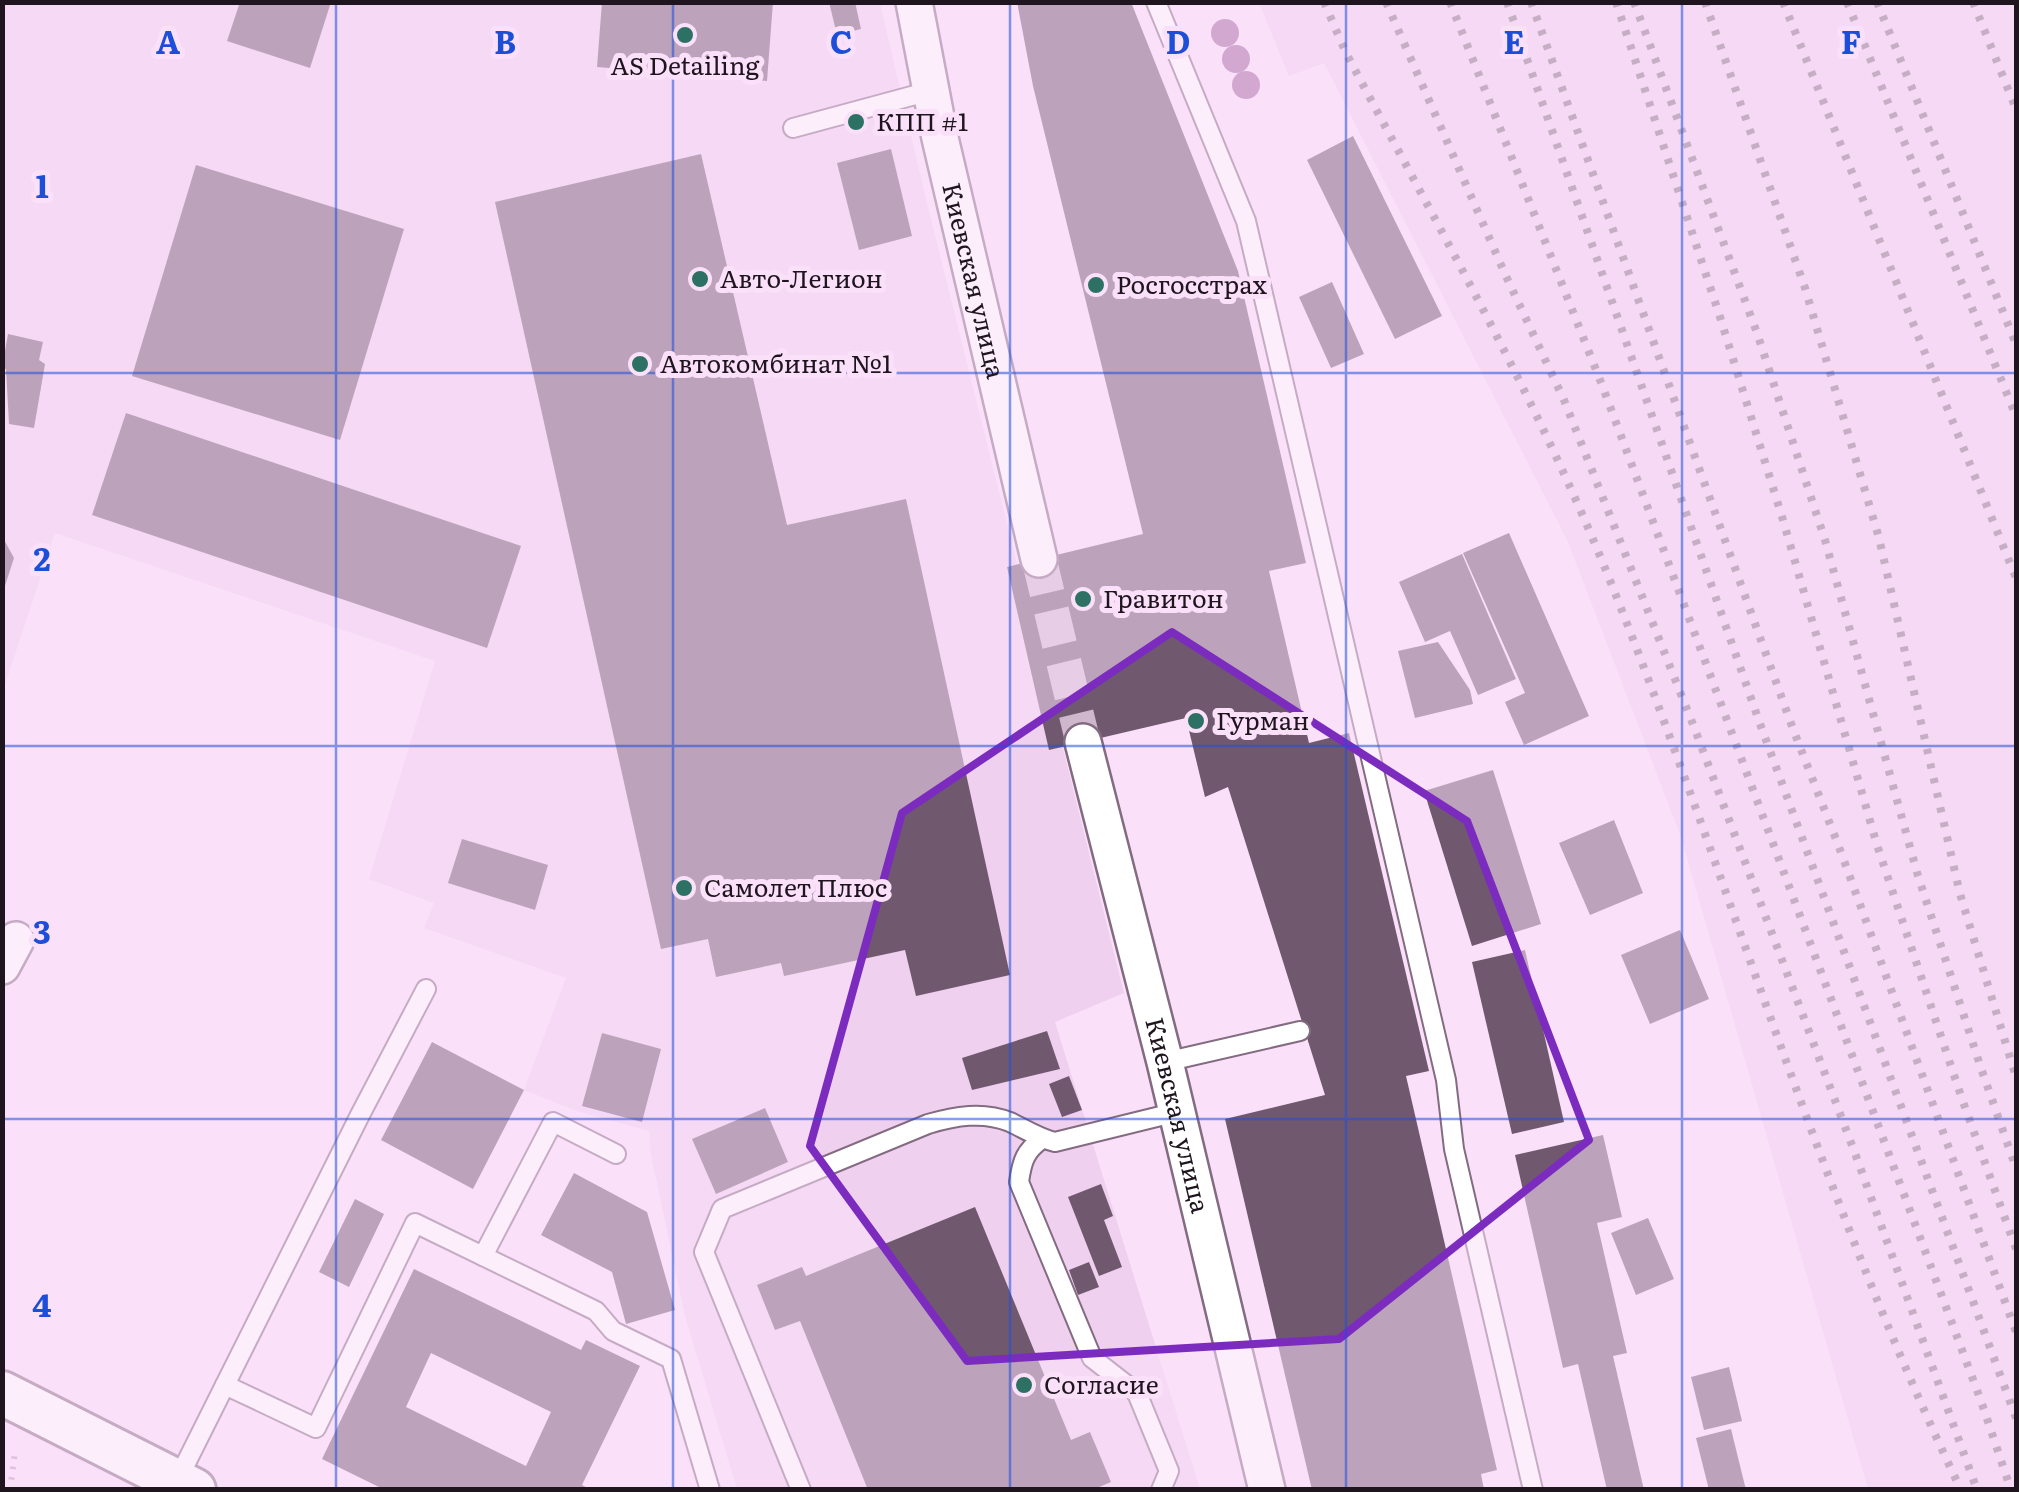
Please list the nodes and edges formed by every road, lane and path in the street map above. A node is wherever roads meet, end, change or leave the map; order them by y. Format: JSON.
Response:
{"nodes":[{"id":1,"x":914,"y":2,"type":"edge"},
{"id":2,"x":1156,"y":2,"type":"edge"},
{"id":3,"x":930,"y":90,"type":"junction"},
{"id":4,"x":794,"y":128,"type":"dead end"},
{"id":5,"x":1039,"y":559,"type":"tunnel mouth"},
{"id":6,"x":1082,"y":742,"type":"tunnel mouth"},
{"id":7,"x":426,"y":989,"type":"dead end"},
{"id":8,"x":1300,"y":1031,"type":"dead end"},
{"id":9,"x":1165,"y":1062,"type":"junction"},
{"id":10,"x":1177,"y":1112,"type":"junction"},
{"id":11,"x":1042,"y":1139,"type":"junction"},
{"id":12,"x":616,"y":1154,"type":"dead end"},
{"id":13,"x":483,"y":1256,"type":"junction"},
{"id":14,"x":225,"y":1385,"type":"junction"},
{"id":15,"x":2,"y":1393,"type":"edge"},
{"id":16,"x":14,"y":1452,"type":"dead end"},
{"id":17,"x":186,"y":1485,"type":"edge"},
{"id":18,"x":10,"y":1490,"type":"edge"},
{"id":19,"x":710,"y":1490,"type":"edge"},
{"id":20,"x":801,"y":1490,"type":"edge"},
{"id":21,"x":1161,"y":1490,"type":"edge"},
{"id":22,"x":1267,"y":1490,"type":"edge"},
{"id":23,"x":1533,"y":1490,"type":"edge"}],
"edges":[{"from":1,"to":3,"type":"street","name":"Киевская улица"},
{"from":2,"to":23,"type":"lane"},
{"from":3,"to":4,"type":"lane"},
{"from":3,"to":5,"type":"street","name":"Киевская улица"},
{"from":6,"to":9,"type":"street","name":"Киевская улица"},
{"from":7,"to":14,"type":"lane"},
{"from":8,"to":9,"type":"lane"},
{"from":9,"to":10,"type":"street","name":"Киевская улица"},
{"from":10,"to":11,"type":"lane"},
{"from":10,"to":22,"type":"street","name":"Киевская улица"},
{"from":11,"to":20,"type":"lane"},
{"from":11,"to":21,"type":"lane"},
{"from":12,"to":13,"type":"lane"},
{"from":13,"to":14,"type":"lane"},
{"from":13,"to":19,"type":"lane"},
{"from":14,"to":17,"type":"lane"},
{"from":15,"to":17,"type":"street"},
{"from":16,"to":18,"type":"path"}]}
